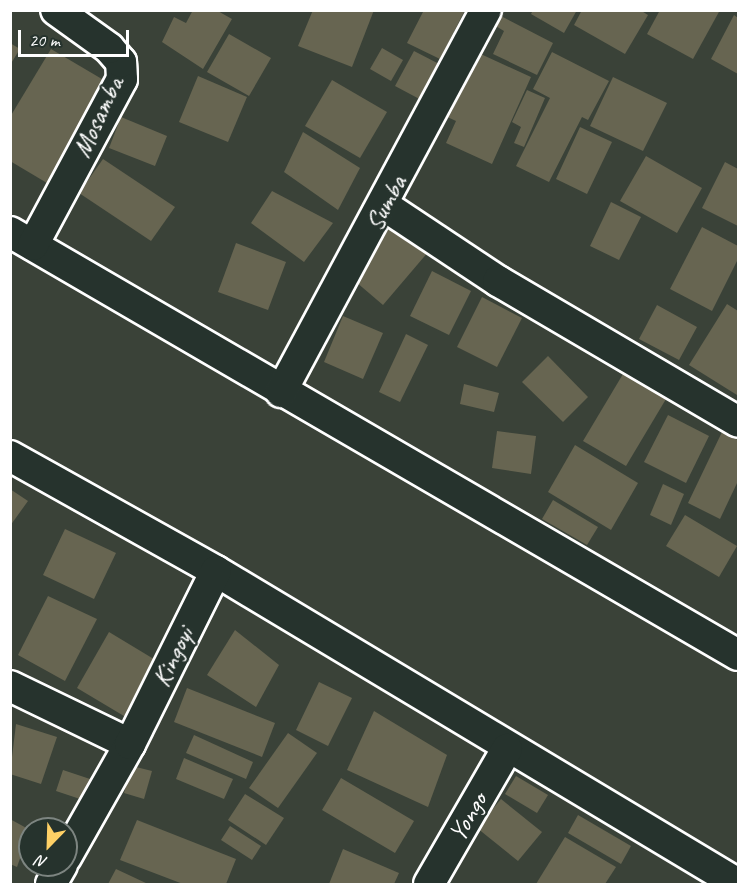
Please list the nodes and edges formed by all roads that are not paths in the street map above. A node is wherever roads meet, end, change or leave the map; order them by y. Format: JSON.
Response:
{"nodes":[{"id":1,"x":56,"y":10,"type":"edge"},
{"id":2,"x":486,"y":10,"type":"edge"},
{"id":3,"x":385,"y":206,"type":"junction"},
{"id":4,"x":22,"y":238,"type":"edge"},
{"id":5,"x":281,"y":392,"type":"junction"},
{"id":6,"x":738,"y":422,"type":"edge"},
{"id":7,"x":10,"y":456,"type":"edge"},
{"id":8,"x":216,"y":571,"type":"junction"},
{"id":9,"x":738,"y":655,"type":"edge"},
{"id":10,"x":10,"y":686,"type":"edge"},
{"id":11,"x":130,"y":744,"type":"junction"},
{"id":12,"x":507,"y":749,"type":"junction"},
{"id":13,"x":78,"y":836,"type":"edge"},
{"id":14,"x":738,"y":884,"type":"edge"},
{"id":15,"x":429,"y":885,"type":"edge"}],
"edges":[{"from":1,"to":4,"type":"street","name":"Mosamba"},
{"from":2,"to":3,"type":"street","name":"Sumba"},
{"from":3,"to":5,"type":"street","name":"Sumba"},
{"from":3,"to":6,"type":"street"},
{"from":4,"to":5,"type":"street"},
{"from":5,"to":9,"type":"street"},
{"from":7,"to":8,"type":"street"},
{"from":8,"to":11,"type":"street","name":"Kingoyi"},
{"from":8,"to":12,"type":"street"},
{"from":10,"to":11,"type":"street"},
{"from":11,"to":13,"type":"street","name":"Kingoyi"},
{"from":12,"to":14,"type":"street"},
{"from":12,"to":15,"type":"street","name":"Yongo"}]}
